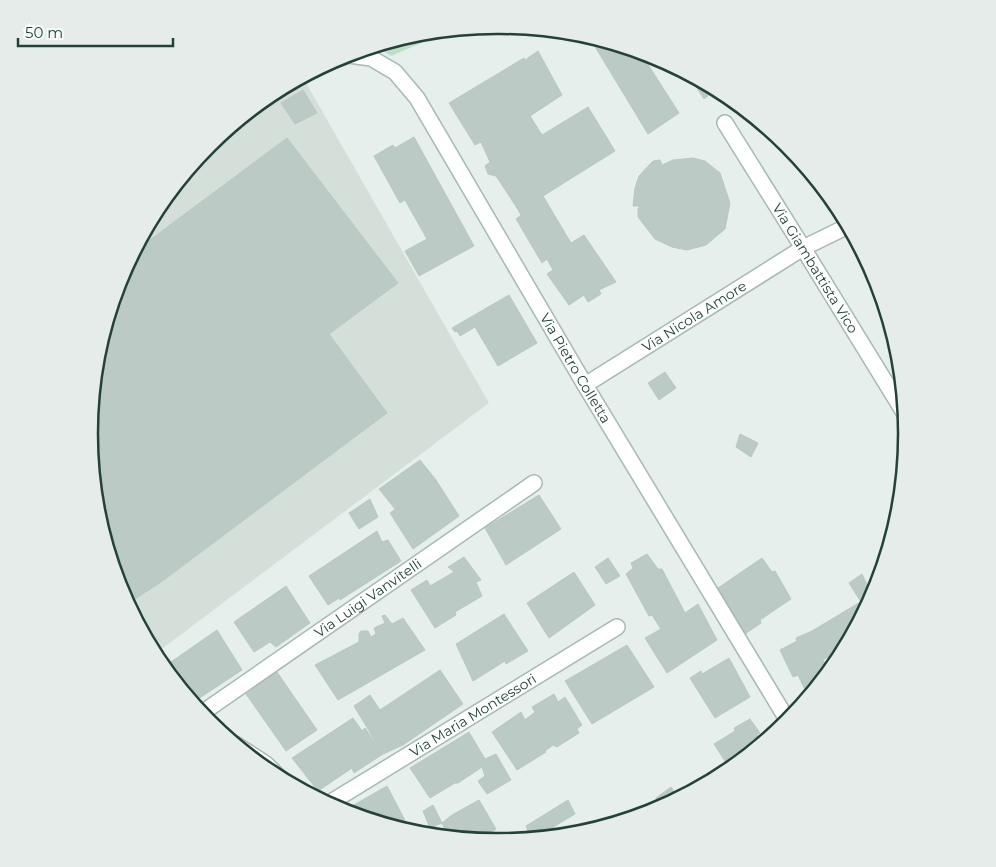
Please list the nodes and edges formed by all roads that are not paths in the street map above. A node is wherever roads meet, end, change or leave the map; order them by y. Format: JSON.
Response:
{"nodes":[{"id":1,"x":364,"y":57,"type":"edge"},
{"id":2,"x":725,"y":123,"type":"dead end"},
{"id":3,"x":841,"y":229,"type":"edge"},
{"id":4,"x":804,"y":248,"type":"junction"},
{"id":5,"x":585,"y":385,"type":"junction"},
{"id":6,"x":896,"y":401,"type":"edge"},
{"id":7,"x":534,"y":483,"type":"dead end"},
{"id":8,"x":617,"y":626,"type":"dead end"},
{"id":9,"x":208,"y":709,"type":"edge"},
{"id":10,"x":783,"y":713,"type":"edge"},
{"id":11,"x":336,"y":799,"type":"edge"}],
"edges":[{"from":1,"to":5,"type":"street","name":"Via Pietro Colletta"},
{"from":2,"to":4,"type":"street","name":"Via Giambattista Vico"},
{"from":3,"to":4,"type":"street","name":"Via Nicola Amore"},
{"from":4,"to":5,"type":"street","name":"Via Nicola Amore"},
{"from":4,"to":6,"type":"street","name":"Via Giambattista Vico"},
{"from":5,"to":10,"type":"street","name":"Via Pietro Colletta"},
{"from":7,"to":9,"type":"street","name":"Via Luigi Vanvitelli"},
{"from":8,"to":11,"type":"street","name":"Via Maria Montessori"}]}
